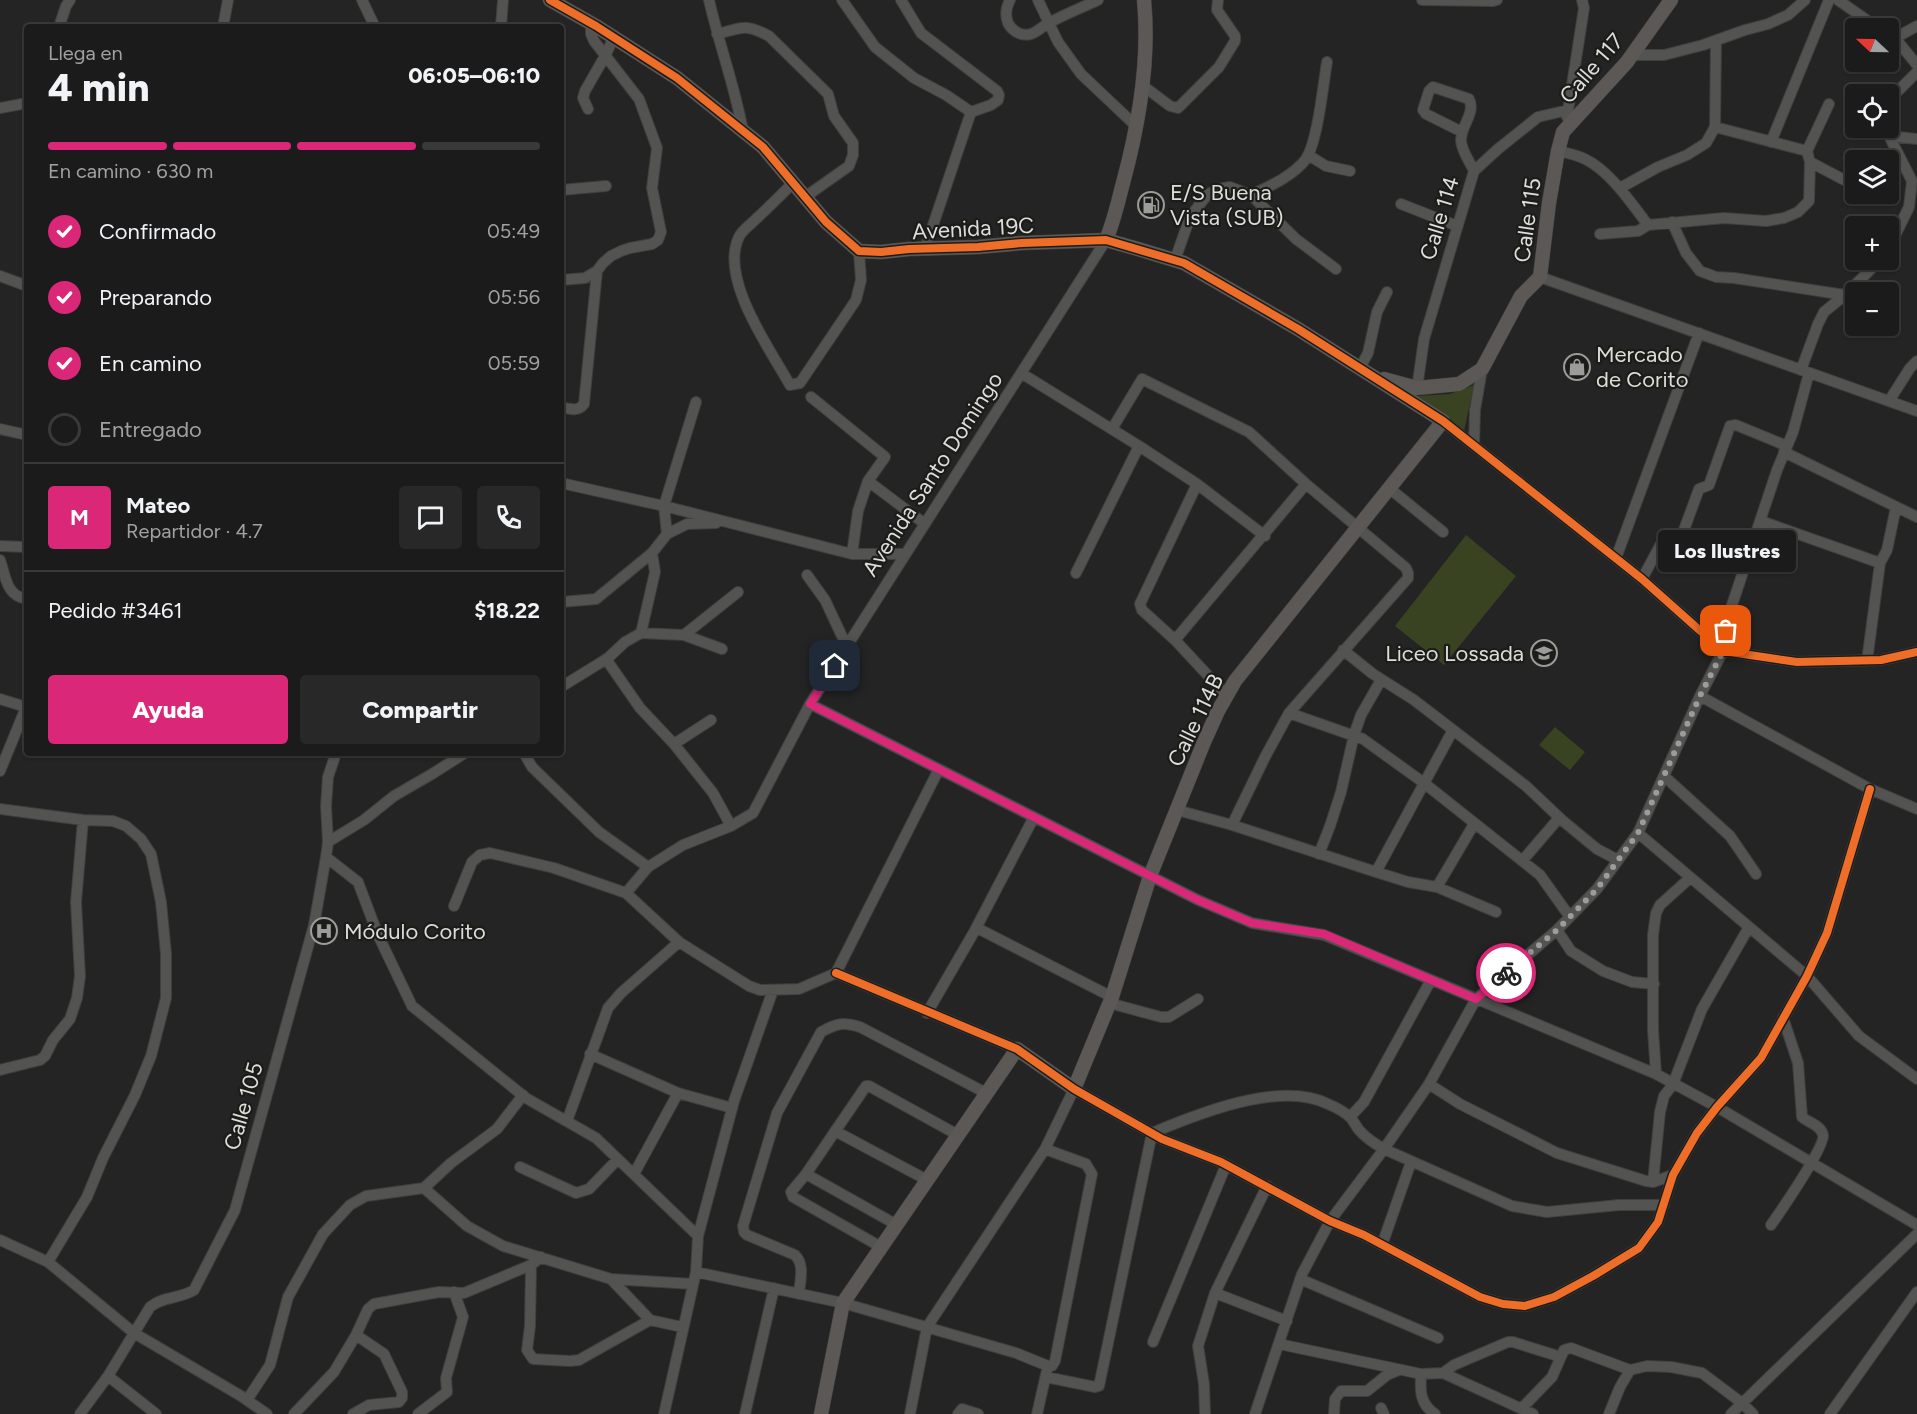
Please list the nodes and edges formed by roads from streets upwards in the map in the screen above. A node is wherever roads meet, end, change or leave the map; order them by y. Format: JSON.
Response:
{"nodes":[{"id":1,"x":70,"y":0,"type":"edge"},
{"id":2,"x":228,"y":0,"type":"edge"},
{"id":3,"x":362,"y":0,"type":"edge"},
{"id":4,"x":503,"y":0,"type":"edge"},
{"id":5,"x":709,"y":0,"type":"edge"},
{"id":6,"x":842,"y":0,"type":"edge"},
{"id":7,"x":901,"y":0,"type":"edge"},
{"id":8,"x":1010,"y":0,"type":"edge"},
{"id":9,"x":1038,"y":0,"type":"edge"},
{"id":10,"x":1098,"y":0,"type":"edge"},
{"id":11,"x":1144,"y":0,"type":"edge"},
{"id":12,"x":1218,"y":0,"type":"edge"},
{"id":13,"x":1422,"y":0,"type":"edge"},
{"id":14,"x":1497,"y":0,"type":"edge"},
{"id":15,"x":1582,"y":0,"type":"edge"},
{"id":16,"x":1671,"y":0,"type":"edge"},
{"id":17,"x":1805,"y":0,"type":"edge"},
{"id":18,"x":1829,"y":0,"type":"edge"},
{"id":19,"x":1838,"y":0,"type":"edge"},
{"id":20,"x":1443,"y":1,"type":"edge"},
{"id":21,"x":556,"y":2,"type":"edge"},
{"id":22,"x":1864,"y":18,"type":"edge"},
{"id":23,"x":591,"y":23,"type":"junction"},
{"id":24,"x":1048,"y":23,"type":"junction"},
{"id":25,"x":60,"y":24,"type":"edge"},
{"id":26,"x":223,"y":24,"type":"edge"},
{"id":27,"x":374,"y":24,"type":"edge"},
{"id":28,"x":501,"y":24,"type":"edge"},
{"id":29,"x":1917,"y":26,"type":"edge"},
{"id":30,"x":1899,"y":33,"type":"edge"},
{"id":31,"x":717,"y":34,"type":"junction"},
{"id":32,"x":614,"y":37,"type":"junction"},
{"id":33,"x":1716,"y":41,"type":"junction"},
{"id":34,"x":1899,"y":44,"type":"edge"},
{"id":35,"x":1632,"y":55,"type":"junction"},
{"id":36,"x":605,"y":56,"type":"junction"},
{"id":37,"x":1327,"y":62,"type":"dead end"},
{"id":38,"x":1917,"y":65,"type":"edge"},
{"id":39,"x":1917,"y":72,"type":"edge"},
{"id":40,"x":1142,"y":86,"type":"junction"},
{"id":41,"x":1899,"y":90,"type":"edge"},
{"id":42,"x":24,"y":104,"type":"edge"},
{"id":43,"x":1829,"y":104,"type":"dead end"},
{"id":44,"x":0,"y":108,"type":"edge"},
{"id":45,"x":588,"y":109,"type":"dead end"},
{"id":46,"x":1568,"y":110,"type":"junction"},
{"id":47,"x":971,"y":112,"type":"junction"},
{"id":48,"x":1136,"y":126,"type":"junction"},
{"id":49,"x":1715,"y":127,"type":"junction"},
{"id":50,"x":743,"y":131,"type":"junction"},
{"id":51,"x":1462,"y":132,"type":"junction"},
{"id":52,"x":1563,"y":132,"type":"junction"},
{"id":53,"x":1899,"y":134,"type":"edge"},
{"id":54,"x":1891,"y":138,"type":"edge"},
{"id":55,"x":1917,"y":138,"type":"edge"},
{"id":56,"x":1771,"y":142,"type":"junction"},
{"id":57,"x":1558,"y":151,"type":"junction"},
{"id":58,"x":1806,"y":151,"type":"junction"},
{"id":59,"x":1308,"y":155,"type":"junction"},
{"id":60,"x":1810,"y":162,"type":"junction"},
{"id":61,"x":1350,"y":171,"type":"dead end"},
{"id":62,"x":1474,"y":171,"type":"junction"},
{"id":63,"x":1845,"y":180,"type":"edge"},
{"id":64,"x":793,"y":183,"type":"junction"},
{"id":65,"x":606,"y":186,"type":"dead end"},
{"id":66,"x":1620,"y":188,"type":"junction"},
{"id":67,"x":564,"y":190,"type":"edge"},
{"id":68,"x":1251,"y":195,"type":"junction"},
{"id":69,"x":805,"y":197,"type":"junction"},
{"id":70,"x":1401,"y":204,"type":"dead end"},
{"id":71,"x":1672,"y":222,"type":"junction"},
{"id":72,"x":1648,"y":225,"type":"junction"},
{"id":73,"x":1457,"y":226,"type":"junction"},
{"id":74,"x":1899,"y":228,"type":"edge"},
{"id":75,"x":1600,"y":234,"type":"dead end"},
{"id":76,"x":1106,"y":240,"type":"junction"},
{"id":77,"x":925,"y":249,"type":"junction"},
{"id":78,"x":860,"y":251,"type":"junction"},
{"id":79,"x":1174,"y":260,"type":"junction"},
{"id":80,"x":1335,"y":269,"type":"dead end"},
{"id":81,"x":1870,"y":270,"type":"edge"},
{"id":82,"x":597,"y":271,"type":"junction"},
{"id":83,"x":0,"y":276,"type":"edge"},
{"id":84,"x":1540,"y":277,"type":"junction"},
{"id":85,"x":564,"y":280,"type":"edge"},
{"id":86,"x":1858,"y":282,"type":"edge"},
{"id":87,"x":24,"y":285,"type":"edge"},
{"id":88,"x":1387,"y":292,"type":"dead end"},
{"id":89,"x":1845,"y":295,"type":"joint"},
{"id":90,"x":1699,"y":333,"type":"junction"},
{"id":91,"x":1917,"y":361,"type":"edge"},
{"id":92,"x":1482,"y":369,"type":"junction"},
{"id":93,"x":1805,"y":371,"type":"junction"},
{"id":94,"x":1365,"y":372,"type":"junction"},
{"id":95,"x":1021,"y":373,"type":"junction"},
{"id":96,"x":1417,"y":388,"type":"junction"},
{"id":97,"x":812,"y":397,"type":"dead end"},
{"id":98,"x":1889,"y":401,"type":"junction"},
{"id":99,"x":696,"y":402,"type":"dead end"},
{"id":100,"x":564,"y":407,"type":"edge"},
{"id":101,"x":1917,"y":411,"type":"edge"},
{"id":102,"x":1443,"y":421,"type":"junction"},
{"id":103,"x":0,"y":429,"type":"edge"},
{"id":104,"x":1112,"y":429,"type":"junction"},
{"id":105,"x":24,"y":434,"type":"edge"},
{"id":106,"x":1473,"y":445,"type":"junction"},
{"id":107,"x":1139,"y":446,"type":"junction"},
{"id":108,"x":1786,"y":449,"type":"junction"},
{"id":109,"x":868,"y":481,"type":"junction"},
{"id":110,"x":564,"y":484,"type":"edge"},
{"id":111,"x":1197,"y":484,"type":"junction"},
{"id":112,"x":1306,"y":484,"type":"junction"},
{"id":113,"x":1389,"y":488,"type":"junction"},
{"id":114,"x":664,"y":506,"type":"junction"},
{"id":115,"x":1896,"y":507,"type":"junction"},
{"id":116,"x":1917,"y":518,"type":"edge"},
{"id":117,"x":1761,"y":521,"type":"junction"},
{"id":118,"x":728,"y":523,"type":"junction"},
{"id":119,"x":925,"y":524,"type":"junction"},
{"id":120,"x":1356,"y":528,"type":"junction"},
{"id":121,"x":1443,"y":532,"type":"dead end"},
{"id":122,"x":667,"y":534,"type":"junction"},
{"id":123,"x":1265,"y":536,"type":"junction"},
{"id":124,"x":0,"y":546,"type":"edge"},
{"id":125,"x":24,"y":547,"type":"edge"},
{"id":126,"x":652,"y":553,"type":"junction"},
{"id":127,"x":852,"y":554,"type":"junction"},
{"id":128,"x":905,"y":554,"type":"junction"},
{"id":129,"x":1616,"y":558,"type":"junction"},
{"id":130,"x":0,"y":560,"type":"edge"},
{"id":131,"x":1880,"y":563,"type":"junction"},
{"id":132,"x":1076,"y":573,"type":"dead end"},
{"id":133,"x":807,"y":575,"type":"dead end"},
{"id":134,"x":1642,"y":579,"type":"junction"},
{"id":135,"x":738,"y":592,"type":"dead end"},
{"id":136,"x":24,"y":598,"type":"edge"},
{"id":137,"x":564,"y":602,"type":"edge"},
{"id":138,"x":641,"y":633,"type":"junction"},
{"id":139,"x":684,"y":635,"type":"junction"},
{"id":140,"x":1175,"y":640,"type":"junction"},
{"id":141,"x":847,"y":647,"type":"junction"},
{"id":142,"x":722,"y":649,"type":"dead end"},
{"id":143,"x":1343,"y":650,"type":"junction"},
{"id":144,"x":1723,"y":651,"type":"junction"},
{"id":145,"x":1917,"y":652,"type":"edge"},
{"id":146,"x":606,"y":659,"type":"junction"},
{"id":147,"x":1867,"y":661,"type":"junction"},
{"id":148,"x":1381,"y":680,"type":"junction"},
{"id":149,"x":564,"y":685,"type":"edge"},
{"id":150,"x":1227,"y":696,"type":"junction"},
{"id":151,"x":1700,"y":696,"type":"junction"},
{"id":152,"x":0,"y":699,"type":"edge"},
{"id":153,"x":810,"y":704,"type":"junction"},
{"id":154,"x":24,"y":705,"type":"edge"},
{"id":155,"x":24,"y":713,"type":"edge"},
{"id":156,"x":1289,"y":713,"type":"junction"},
{"id":157,"x":711,"y":720,"type":"dead end"},
{"id":158,"x":1454,"y":730,"type":"junction"},
{"id":159,"x":1354,"y":735,"type":"junction"},
{"id":160,"x":674,"y":744,"type":"junction"},
{"id":161,"x":335,"y":756,"type":"edge"},
{"id":162,"x":460,"y":756,"type":"edge"},
{"id":163,"x":526,"y":756,"type":"edge"},
{"id":164,"x":939,"y":769,"type":"junction"},
{"id":165,"x":0,"y":771,"type":"edge"},
{"id":166,"x":1664,"y":776,"type":"junction"},
{"id":167,"x":1424,"y":783,"type":"junction"},
{"id":168,"x":1870,"y":789,"type":"junction"},
{"id":169,"x":0,"y":809,"type":"edge"},
{"id":170,"x":1917,"y":809,"type":"edge"},
{"id":171,"x":1177,"y":810,"type":"junction"},
{"id":172,"x":1034,"y":817,"type":"junction"},
{"id":173,"x":1560,"y":818,"type":"junction"},
{"id":174,"x":83,"y":820,"type":"junction"},
{"id":175,"x":1474,"y":824,"type":"junction"},
{"id":176,"x":1232,"y":825,"type":"junction"},
{"id":177,"x":731,"y":826,"type":"junction"},
{"id":178,"x":1638,"y":833,"type":"junction"},
{"id":179,"x":328,"y":842,"type":"junction"},
{"id":180,"x":1319,"y":854,"type":"junction"},
{"id":181,"x":326,"y":857,"type":"junction"},
{"id":182,"x":1618,"y":860,"type":"junction"},
{"id":183,"x":1522,"y":861,"type":"junction"},
{"id":184,"x":648,"y":867,"type":"junction"},
{"id":185,"x":1376,"y":872,"type":"junction"},
{"id":186,"x":1756,"y":874,"type":"dead end"},
{"id":187,"x":1150,"y":876,"type":"junction"},
{"id":188,"x":1690,"y":878,"type":"junction"},
{"id":189,"x":1437,"y":887,"type":"junction"},
{"id":190,"x":626,"y":893,"type":"junction"},
{"id":191,"x":454,"y":906,"type":"dead end"},
{"id":192,"x":1496,"y":912,"type":"dead end"},
{"id":193,"x":1570,"y":917,"type":"junction"},
{"id":194,"x":1749,"y":927,"type":"junction"},
{"id":195,"x":976,"y":928,"type":"junction"},
{"id":196,"x":1557,"y":930,"type":"junction"},
{"id":197,"x":679,"y":942,"type":"junction"},
{"id":198,"x":836,"y":973,"type":"junction"},
{"id":199,"x":1807,"y":976,"type":"junction"},
{"id":200,"x":1431,"y":980,"type":"junction"},
{"id":201,"x":1654,"y":984,"type":"junction"},
{"id":202,"x":773,"y":990,"type":"junction"},
{"id":203,"x":1198,"y":999,"type":"dead end"},
{"id":204,"x":1476,"y":999,"type":"junction"},
{"id":205,"x":1111,"y":1000,"type":"junction"},
{"id":206,"x":927,"y":1013,"type":"junction"},
{"id":207,"x":1783,"y":1018,"type":"junction"},
{"id":208,"x":1017,"y":1049,"type":"junction"},
{"id":209,"x":590,"y":1054,"type":"junction"},
{"id":210,"x":0,"y":1070,"type":"edge"},
{"id":211,"x":1656,"y":1074,"type":"junction"},
{"id":212,"x":1917,"y":1079,"type":"edge"},
{"id":213,"x":1429,"y":1084,"type":"junction"},
{"id":214,"x":1672,"y":1084,"type":"junction"},
{"id":215,"x":1074,"y":1089,"type":"junction"},
{"id":216,"x":678,"y":1093,"type":"junction"},
{"id":217,"x":986,"y":1093,"type":"junction"},
{"id":218,"x":523,"y":1095,"type":"junction"},
{"id":219,"x":1717,"y":1107,"type":"junction"},
{"id":220,"x":732,"y":1108,"type":"junction"},
{"id":221,"x":1350,"y":1117,"type":"junction"},
{"id":222,"x":567,"y":1121,"type":"junction"},
{"id":223,"x":835,"y":1131,"type":"junction"},
{"id":224,"x":1152,"y":1133,"type":"junction"},
{"id":225,"x":958,"y":1135,"type":"junction"},
{"id":226,"x":1045,"y":1149,"type":"junction"},
{"id":227,"x":1384,"y":1149,"type":"junction"},
{"id":228,"x":618,"y":1159,"type":"junction"},
{"id":229,"x":1411,"y":1162,"type":"junction"},
{"id":230,"x":1811,"y":1163,"type":"junction"},
{"id":231,"x":1226,"y":1165,"type":"junction"},
{"id":232,"x":520,"y":1167,"type":"dead end"},
{"id":233,"x":634,"y":1174,"type":"junction"},
{"id":234,"x":806,"y":1174,"type":"junction"},
{"id":235,"x":1673,"y":1175,"type":"junction"},
{"id":236,"x":927,"y":1180,"type":"junction"},
{"id":237,"x":1653,"y":1182,"type":"junction"},
{"id":238,"x":1267,"y":1186,"type":"junction"},
{"id":239,"x":424,"y":1188,"type":"junction"},
{"id":240,"x":1664,"y":1205,"type":"junction"},
{"id":241,"x":1330,"y":1221,"type":"junction"},
{"id":242,"x":897,"y":1225,"type":"junction"},
{"id":243,"x":1771,"y":1225,"type":"dead end"},
{"id":244,"x":1917,"y":1225,"type":"edge"},
{"id":245,"x":1917,"y":1234,"type":"edge"},
{"id":246,"x":698,"y":1236,"type":"junction"},
{"id":247,"x":0,"y":1240,"type":"edge"},
{"id":248,"x":1382,"y":1245,"type":"junction"},
{"id":249,"x":881,"y":1247,"type":"junction"},
{"id":250,"x":541,"y":1257,"type":"junction"},
{"id":251,"x":48,"y":1262,"type":"junction"},
{"id":252,"x":531,"y":1265,"type":"junction"},
{"id":253,"x":696,"y":1272,"type":"junction"},
{"id":254,"x":611,"y":1278,"type":"junction"},
{"id":255,"x":1300,"y":1279,"type":"junction"},
{"id":256,"x":693,"y":1284,"type":"junction"},
{"id":257,"x":774,"y":1288,"type":"junction"},
{"id":258,"x":1917,"y":1292,"type":"edge"},
{"id":259,"x":454,"y":1293,"type":"junction"},
{"id":260,"x":1215,"y":1293,"type":"junction"},
{"id":261,"x":798,"y":1294,"type":"junction"},
{"id":262,"x":843,"y":1303,"type":"junction"},
{"id":263,"x":650,"y":1320,"type":"junction"},
{"id":264,"x":1287,"y":1321,"type":"junction"},
{"id":265,"x":682,"y":1327,"type":"junction"},
{"id":266,"x":927,"y":1327,"type":"junction"},
{"id":267,"x":134,"y":1333,"type":"junction"},
{"id":268,"x":356,"y":1335,"type":"junction"},
{"id":269,"x":1438,"y":1338,"type":"dead end"},
{"id":270,"x":1153,"y":1342,"type":"dead end"},
{"id":271,"x":1279,"y":1344,"type":"junction"},
{"id":272,"x":1561,"y":1357,"type":"junction"},
{"id":273,"x":1399,"y":1370,"type":"junction"},
{"id":274,"x":1630,"y":1370,"type":"junction"},
{"id":275,"x":1047,"y":1372,"type":"junction"},
{"id":276,"x":1443,"y":1373,"type":"junction"},
{"id":277,"x":1421,"y":1374,"type":"junction"},
{"id":278,"x":108,"y":1376,"type":"junction"},
{"id":279,"x":247,"y":1400,"type":"junction"},
{"id":280,"x":399,"y":1402,"type":"junction"},
{"id":281,"x":1742,"y":1403,"type":"junction"},
{"id":282,"x":1522,"y":1408,"type":"junction"},
{"id":283,"x":80,"y":1414,"type":"edge"},
{"id":284,"x":156,"y":1414,"type":"edge"},
{"id":285,"x":267,"y":1414,"type":"edge"},
{"id":286,"x":294,"y":1414,"type":"edge"},
{"id":287,"x":353,"y":1414,"type":"edge"},
{"id":288,"x":416,"y":1414,"type":"edge"},
{"id":289,"x":664,"y":1414,"type":"edge"},
{"id":290,"x":745,"y":1414,"type":"edge"},
{"id":291,"x":821,"y":1414,"type":"edge"},
{"id":292,"x":910,"y":1414,"type":"edge"},
{"id":293,"x":958,"y":1414,"type":"edge"},
{"id":294,"x":978,"y":1414,"type":"edge"},
{"id":295,"x":1038,"y":1414,"type":"edge"},
{"id":296,"x":1205,"y":1414,"type":"edge"},
{"id":297,"x":1255,"y":1414,"type":"edge"},
{"id":298,"x":1334,"y":1414,"type":"edge"},
{"id":299,"x":1435,"y":1414,"type":"edge"},
{"id":300,"x":1533,"y":1414,"type":"edge"},
{"id":301,"x":1608,"y":1414,"type":"edge"},
{"id":302,"x":1731,"y":1414,"type":"edge"},
{"id":303,"x":1753,"y":1414,"type":"edge"},
{"id":304,"x":1830,"y":1414,"type":"edge"}],
"edges":[{"from":1,"to":25,"type":"street"},
{"from":2,"to":26,"type":"street"},
{"from":3,"to":27,"type":"street"},
{"from":4,"to":28,"type":"street"},
{"from":5,"to":31,"type":"street"},
{"from":6,"to":47,"type":"street"},
{"from":7,"to":47,"type":"street"},
{"from":8,"to":24,"type":"street"},
{"from":9,"to":24,"type":"street"},
{"from":10,"to":24,"type":"street"},
{"from":11,"to":40,"type":"street","name":"Avenida Santo Domingo"},
{"from":12,"to":40,"type":"street"},
{"from":13,"to":20,"type":"street"},
{"from":14,"to":20,"type":"street"},
{"from":15,"to":46,"type":"street"},
{"from":16,"to":35,"type":"street","name":"Calle 117"},
{"from":17,"to":33,"type":"street"},
{"from":18,"to":56,"type":"street"},
{"from":19,"to":22,"type":"street"},
{"from":21,"to":23,"type":"street"},
{"from":23,"to":32,"type":"street"},
{"from":23,"to":36,"type":"street"},
{"from":24,"to":48,"type":"street"},
{"from":29,"to":30,"type":"street"},
{"from":31,"to":50,"type":"street"},
{"from":31,"to":69,"type":"street"},
{"from":32,"to":36,"type":"street"},
{"from":32,"to":50,"type":"street"},
{"from":33,"to":35,"type":"street"},
{"from":33,"to":49,"type":"street"},
{"from":34,"to":38,"type":"street"},
{"from":35,"to":52,"type":"street","name":"Calle 117"},
{"from":36,"to":45,"type":"street"},
{"from":36,"to":82,"type":"street"},
{"from":37,"to":59,"type":"street"},
{"from":39,"to":41,"type":"street"},
{"from":40,"to":48,"type":"street","name":"Avenida Santo Domingo"},
{"from":42,"to":44,"type":"street"},
{"from":43,"to":58,"type":"street"},
{"from":46,"to":52,"type":"street"},
{"from":46,"to":62,"type":"street","name":"Calle 114"},
{"from":47,"to":77,"type":"street"},
{"from":48,"to":76,"type":"street","name":"Avenida Santo Domingo"},
{"from":49,"to":56,"type":"street"},
{"from":49,"to":66,"type":"street"},
{"from":50,"to":64,"type":"street"},
{"from":51,"to":51,"type":"street"},
{"from":51,"to":62,"type":"street"},
{"from":52,"to":57,"type":"street","name":"Calle 115"},
{"from":53,"to":55,"type":"street"},
{"from":54,"to":74,"type":"street"},
{"from":56,"to":58,"type":"street"},
{"from":57,"to":66,"type":"street"},
{"from":57,"to":84,"type":"street","name":"Calle 115"},
{"from":58,"to":60,"type":"street"},
{"from":59,"to":61,"type":"street"},
{"from":59,"to":68,"type":"street"},
{"from":60,"to":63,"type":"street"},
{"from":60,"to":71,"type":"street"},
{"from":62,"to":73,"type":"street","name":"Calle 114"},
{"from":64,"to":69,"type":"street"},
{"from":64,"to":78,"type":"street"},
{"from":65,"to":67,"type":"street"},
{"from":66,"to":72,"type":"street"},
{"from":68,"to":79,"type":"street"},
{"from":68,"to":80,"type":"street"},
{"from":69,"to":78,"type":"street"},
{"from":70,"to":73,"type":"street"},
{"from":71,"to":72,"type":"street"},
{"from":71,"to":89,"type":"street"},
{"from":72,"to":75,"type":"street"},
{"from":73,"to":96,"type":"street","name":"Calle 114"},
{"from":76,"to":77,"type":"street","name":"Avenida 19C"},
{"from":76,"to":79,"type":"street","name":"Avenida 19C"},
{"from":76,"to":95,"type":"street","name":"Avenida Santo Domingo"},
{"from":77,"to":78,"type":"street","name":"Avenida 19C"},
{"from":79,"to":94,"type":"street","name":"Avenida 19C"},
{"from":81,"to":86,"type":"street"},
{"from":82,"to":85,"type":"street"},
{"from":82,"to":100,"type":"street"},
{"from":83,"to":87,"type":"street"},
{"from":84,"to":90,"type":"street"},
{"from":84,"to":92,"type":"street","name":"Calle 115"},
{"from":88,"to":94,"type":"street"},
{"from":89,"to":93,"type":"street"},
{"from":90,"to":93,"type":"street"},
{"from":90,"to":129,"type":"street"},
{"from":91,"to":98,"type":"street"},
{"from":92,"to":96,"type":"street"},
{"from":92,"to":106,"type":"street"},
{"from":93,"to":98,"type":"street"},
{"from":93,"to":108,"type":"street"},
{"from":94,"to":96,"type":"street"},
{"from":94,"to":102,"type":"street","name":"Avenida 19C"},
{"from":95,"to":104,"type":"street"},
{"from":95,"to":119,"type":"street","name":"Avenida Santo Domingo"},
{"from":97,"to":109,"type":"street"},
{"from":98,"to":101,"type":"street"},
{"from":99,"to":114,"type":"street"},
{"from":102,"to":106,"type":"street"},
{"from":102,"to":113,"type":"street","name":"Calle 114B"},
{"from":103,"to":105,"type":"street"},
{"from":104,"to":107,"type":"street"},
{"from":104,"to":112,"type":"street"},
{"from":106,"to":129,"type":"street"},
{"from":107,"to":111,"type":"street"},
{"from":107,"to":132,"type":"street"},
{"from":108,"to":115,"type":"street"},
{"from":108,"to":117,"type":"street"},
{"from":108,"to":134,"type":"street"},
{"from":109,"to":119,"type":"street"},
{"from":109,"to":127,"type":"street"},
{"from":110,"to":114,"type":"street"},
{"from":111,"to":123,"type":"street"},
{"from":111,"to":140,"type":"street"},
{"from":112,"to":120,"type":"street"},
{"from":112,"to":123,"type":"street"},
{"from":113,"to":120,"type":"street","name":"Calle 114B"},
{"from":113,"to":121,"type":"street"},
{"from":114,"to":118,"type":"street"},
{"from":114,"to":122,"type":"street"},
{"from":115,"to":116,"type":"street"},
{"from":115,"to":131,"type":"street"},
{"from":117,"to":131,"type":"street"},
{"from":117,"to":144,"type":"street"},
{"from":118,"to":122,"type":"street"},
{"from":118,"to":127,"type":"street"},
{"from":119,"to":128,"type":"street","name":"Avenida Santo Domingo"},
{"from":120,"to":143,"type":"street"},
{"from":120,"to":150,"type":"street","name":"Calle 114B"},
{"from":122,"to":126,"type":"street"},
{"from":123,"to":140,"type":"street"},
{"from":124,"to":125,"type":"street"},
{"from":126,"to":137,"type":"street"},
{"from":126,"to":138,"type":"street"},
{"from":127,"to":128,"type":"street"},
{"from":128,"to":141,"type":"street","name":"Avenida Santo Domingo"},
{"from":129,"to":134,"type":"street"},
{"from":130,"to":136,"type":"street"},
{"from":131,"to":147,"type":"street"},
{"from":133,"to":141,"type":"street"},
{"from":134,"to":144,"type":"street"},
{"from":135,"to":139,"type":"street"},
{"from":138,"to":139,"type":"street"},
{"from":138,"to":146,"type":"street"},
{"from":139,"to":142,"type":"street"},
{"from":140,"to":150,"type":"street"},
{"from":141,"to":153,"type":"street","name":"Avenida Santo Domingo"},
{"from":143,"to":148,"type":"street"},
{"from":143,"to":156,"type":"street"},
{"from":144,"to":147,"type":"street"},
{"from":144,"to":151,"type":"street"},
{"from":145,"to":147,"type":"street"},
{"from":146,"to":149,"type":"street"},
{"from":146,"to":160,"type":"street"},
{"from":148,"to":158,"type":"street"},
{"from":148,"to":159,"type":"street"},
{"from":150,"to":171,"type":"street","name":"Calle 114B"},
{"from":151,"to":166,"type":"street"},
{"from":151,"to":168,"type":"street"},
{"from":152,"to":154,"type":"street"},
{"from":153,"to":164,"type":"street"},
{"from":153,"to":177,"type":"street","name":"Avenida Santo Domingo"},
{"from":155,"to":165,"type":"street"},
{"from":156,"to":159,"type":"street"},
{"from":156,"to":176,"type":"street"},
{"from":157,"to":160,"type":"street"},
{"from":158,"to":167,"type":"street"},
{"from":158,"to":173,"type":"street"},
{"from":159,"to":167,"type":"street"},
{"from":159,"to":180,"type":"street"},
{"from":160,"to":177,"type":"street"},
{"from":161,"to":179,"type":"street","name":"Calle 105"},
{"from":162,"to":179,"type":"street"},
{"from":163,"to":184,"type":"street"},
{"from":164,"to":172,"type":"street"},
{"from":164,"to":198,"type":"street"},
{"from":166,"to":178,"type":"street"},
{"from":166,"to":186,"type":"street"},
{"from":167,"to":175,"type":"street"},
{"from":167,"to":185,"type":"street"},
{"from":168,"to":170,"type":"street"},
{"from":168,"to":199,"type":"street"},
{"from":169,"to":174,"type":"street"},
{"from":171,"to":176,"type":"street"},
{"from":171,"to":187,"type":"street","name":"Calle 114B"},
{"from":172,"to":187,"type":"street"},
{"from":172,"to":195,"type":"street"},
{"from":173,"to":182,"type":"street"},
{"from":173,"to":183,"type":"street"},
{"from":174,"to":210,"type":"street"},
{"from":174,"to":251,"type":"street"},
{"from":175,"to":183,"type":"street"},
{"from":175,"to":189,"type":"street"},
{"from":176,"to":180,"type":"street"},
{"from":177,"to":184,"type":"street","name":"Avenida Santo Domingo"},
{"from":178,"to":182,"type":"street"},
{"from":178,"to":188,"type":"street"},
{"from":179,"to":181,"type":"street","name":"Calle 105"},
{"from":180,"to":185,"type":"street"},
{"from":181,"to":218,"type":"street"},
{"from":181,"to":267,"type":"street","name":"Calle 105"},
{"from":182,"to":193,"type":"street"},
{"from":183,"to":193,"type":"street"},
{"from":184,"to":190,"type":"street","name":"Avenida Santo Domingo"},
{"from":185,"to":189,"type":"street"},
{"from":187,"to":200,"type":"street"},
{"from":187,"to":205,"type":"street","name":"Calle 114B"},
{"from":188,"to":194,"type":"street"},
{"from":188,"to":201,"type":"street"},
{"from":189,"to":192,"type":"street"},
{"from":190,"to":191,"type":"street"},
{"from":190,"to":197,"type":"street"},
{"from":193,"to":196,"type":"street"},
{"from":194,"to":199,"type":"street"},
{"from":194,"to":214,"type":"street"},
{"from":195,"to":205,"type":"street"},
{"from":195,"to":206,"type":"street"},
{"from":196,"to":201,"type":"street"},
{"from":196,"to":204,"type":"street"},
{"from":197,"to":202,"type":"street"},
{"from":197,"to":209,"type":"street"},
{"from":198,"to":202,"type":"street"},
{"from":198,"to":206,"type":"street"},
{"from":199,"to":207,"type":"street"},
{"from":199,"to":212,"type":"street"},
{"from":200,"to":204,"type":"street"},
{"from":200,"to":221,"type":"street"},
{"from":201,"to":211,"type":"street"},
{"from":202,"to":220,"type":"street"},
{"from":203,"to":205,"type":"street"},
{"from":204,"to":211,"type":"street"},
{"from":204,"to":213,"type":"street"},
{"from":205,"to":215,"type":"street","name":"Calle 114B"},
{"from":206,"to":208,"type":"street"},
{"from":207,"to":219,"type":"street"},
{"from":207,"to":230,"type":"street"},
{"from":208,"to":215,"type":"street"},
{"from":208,"to":217,"type":"street"},
{"from":209,"to":216,"type":"street"},
{"from":209,"to":222,"type":"street"},
{"from":211,"to":214,"type":"street"},
{"from":213,"to":227,"type":"street"},
{"from":213,"to":237,"type":"street"},
{"from":214,"to":219,"type":"street"},
{"from":214,"to":237,"type":"street"},
{"from":215,"to":224,"type":"street"},
{"from":215,"to":226,"type":"street"},
{"from":216,"to":220,"type":"street"},
{"from":216,"to":233,"type":"street"},
{"from":217,"to":225,"type":"street"},
{"from":217,"to":261,"type":"street"},
{"from":218,"to":222,"type":"street"},
{"from":218,"to":239,"type":"street"},
{"from":219,"to":230,"type":"street"},
{"from":219,"to":235,"type":"street"},
{"from":220,"to":246,"type":"street"},
{"from":221,"to":224,"type":"street"},
{"from":221,"to":227,"type":"street"},
{"from":222,"to":228,"type":"street"},
{"from":223,"to":225,"type":"street"},
{"from":223,"to":234,"type":"street"},
{"from":223,"to":236,"type":"street"},
{"from":224,"to":231,"type":"street"},
{"from":224,"to":275,"type":"street"},
{"from":225,"to":236,"type":"street"},
{"from":226,"to":266,"type":"street"},
{"from":226,"to":275,"type":"street"},
{"from":227,"to":229,"type":"street"},
{"from":227,"to":241,"type":"street"},
{"from":228,"to":232,"type":"street"},
{"from":228,"to":233,"type":"street"},
{"from":229,"to":240,"type":"street"},
{"from":229,"to":248,"type":"street"},
{"from":230,"to":243,"type":"street"},
{"from":230,"to":244,"type":"street"},
{"from":231,"to":238,"type":"street"},
{"from":231,"to":270,"type":"street"},
{"from":233,"to":246,"type":"street"},
{"from":234,"to":242,"type":"street"},
{"from":234,"to":249,"type":"street"},
{"from":235,"to":237,"type":"street"},
{"from":235,"to":240,"type":"street"},
{"from":236,"to":242,"type":"street"},
{"from":238,"to":241,"type":"street"},
{"from":238,"to":260,"type":"street"},
{"from":239,"to":250,"type":"street"},
{"from":239,"to":279,"type":"street"},
{"from":240,"to":248,"type":"street"},
{"from":241,"to":248,"type":"street"},
{"from":241,"to":255,"type":"street"},
{"from":242,"to":249,"type":"street"},
{"from":245,"to":281,"type":"street"},
{"from":246,"to":253,"type":"street"},
{"from":247,"to":251,"type":"street"},
{"from":249,"to":262,"type":"street"},
{"from":250,"to":252,"type":"street"},
{"from":250,"to":254,"type":"street"},
{"from":251,"to":267,"type":"street"},
{"from":252,"to":259,"type":"street"},
{"from":252,"to":263,"type":"street"},
{"from":253,"to":256,"type":"street"},
{"from":253,"to":257,"type":"street"},
{"from":254,"to":256,"type":"street"},
{"from":254,"to":263,"type":"street"},
{"from":255,"to":264,"type":"street"},
{"from":255,"to":269,"type":"street"},
{"from":256,"to":265,"type":"street"},
{"from":257,"to":261,"type":"street"},
{"from":257,"to":290,"type":"street"},
{"from":258,"to":304,"type":"street"},
{"from":259,"to":268,"type":"street"},
{"from":259,"to":288,"type":"street"},
{"from":260,"to":264,"type":"street"},
{"from":260,"to":296,"type":"street"},
{"from":261,"to":262,"type":"street"},
{"from":262,"to":266,"type":"street"},
{"from":262,"to":291,"type":"street"},
{"from":263,"to":265,"type":"street"},
{"from":264,"to":271,"type":"street"},
{"from":265,"to":289,"type":"street"},
{"from":266,"to":275,"type":"street"},
{"from":266,"to":292,"type":"street"},
{"from":267,"to":278,"type":"street","name":"Calle 105"},
{"from":267,"to":279,"type":"street"},
{"from":268,"to":280,"type":"street"},
{"from":268,"to":286,"type":"street"},
{"from":271,"to":273,"type":"street"},
{"from":271,"to":297,"type":"street"},
{"from":272,"to":274,"type":"street"},
{"from":272,"to":276,"type":"street"},
{"from":272,"to":282,"type":"street"},
{"from":273,"to":277,"type":"street"},
{"from":273,"to":298,"type":"street"},
{"from":274,"to":281,"type":"street"},
{"from":274,"to":301,"type":"street"},
{"from":275,"to":295,"type":"street"},
{"from":276,"to":277,"type":"street"},
{"from":276,"to":282,"type":"street"},
{"from":277,"to":299,"type":"street"},
{"from":278,"to":283,"type":"street","name":"Calle 105"},
{"from":278,"to":284,"type":"street"},
{"from":279,"to":285,"type":"street"},
{"from":280,"to":287,"type":"street"},
{"from":280,"to":288,"type":"street"},
{"from":281,"to":302,"type":"street"},
{"from":281,"to":303,"type":"street"},
{"from":282,"to":300,"type":"street"},
{"from":293,"to":294,"type":"street"}]}
